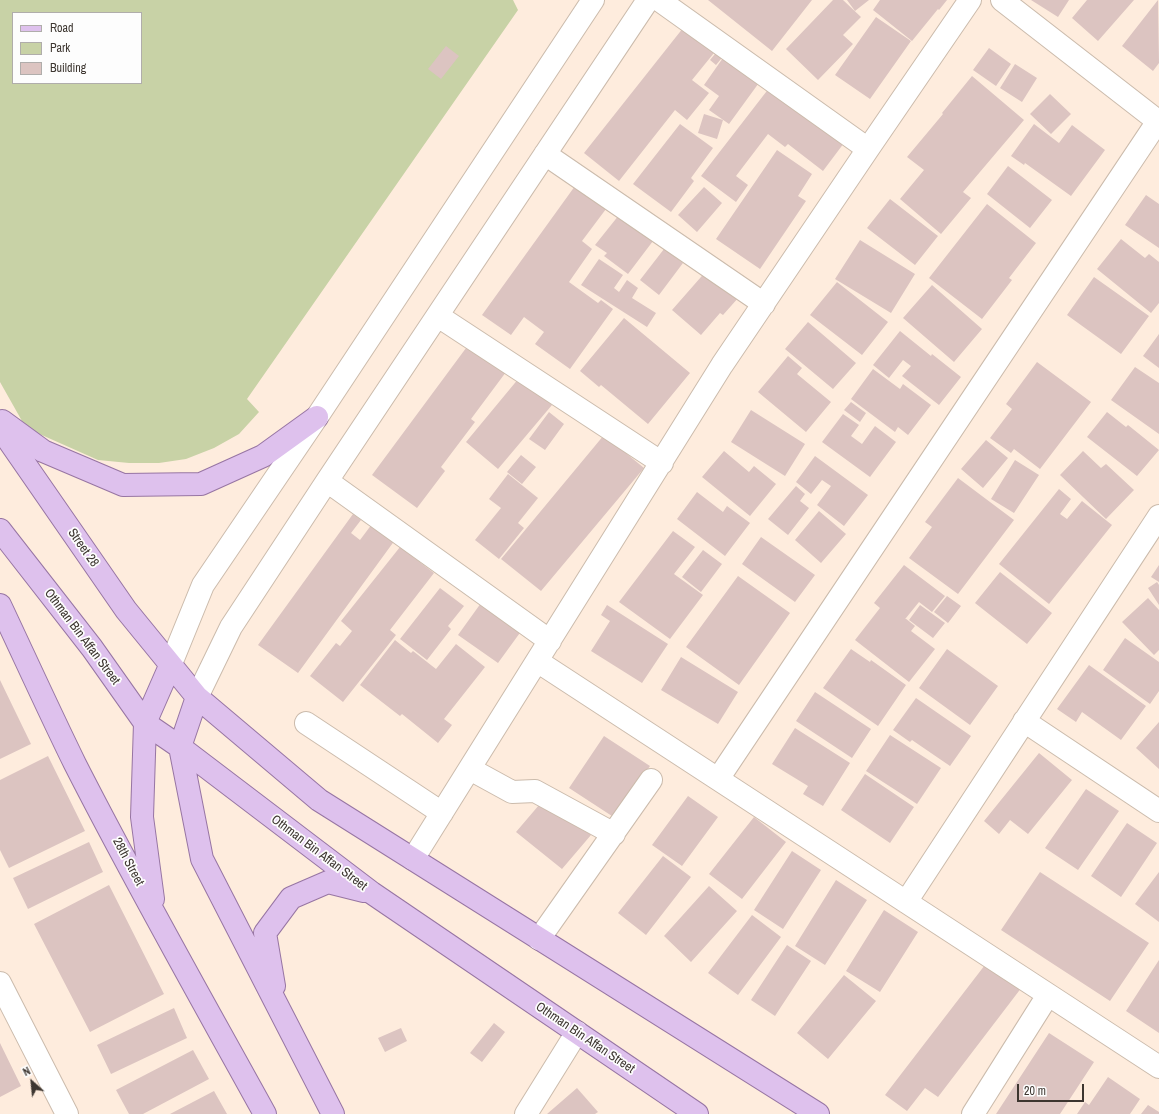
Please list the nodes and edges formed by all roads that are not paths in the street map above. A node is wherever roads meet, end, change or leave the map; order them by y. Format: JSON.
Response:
{"nodes":[{"id":1,"x":593,"y":0,"type":"edge"},
{"id":2,"x":648,"y":0,"type":"edge"},
{"id":3,"x":659,"y":0,"type":"edge"},
{"id":4,"x":970,"y":0,"type":"edge"},
{"id":5,"x":1002,"y":0,"type":"edge"},
{"id":6,"x":1159,"y":121,"type":"edge"},
{"id":7,"x":868,"y":149,"type":"junction"},
{"id":8,"x":545,"y":154,"type":"junction"},
{"id":9,"x":764,"y":304,"type":"junction"},
{"id":10,"x":438,"y":316,"type":"junction"},
{"id":11,"x":317,"y":417,"type":"junction"},
{"id":12,"x":0,"y":419,"type":"edge"},
{"id":13,"x":0,"y":428,"type":"edge"},
{"id":14,"x":662,"y":463,"type":"junction"},
{"id":15,"x":327,"y":481,"type":"junction"},
{"id":16,"x":1159,"y":516,"type":"edge"},
{"id":17,"x":0,"y":530,"type":"edge"},
{"id":18,"x":0,"y":605,"type":"edge"},
{"id":19,"x":550,"y":640,"type":"junction"},
{"id":20,"x":537,"y":661,"type":"junction"},
{"id":21,"x":170,"y":666,"type":"junction"},
{"id":22,"x":197,"y":697,"type":"junction"},
{"id":23,"x":1024,"y":721,"type":"junction"},
{"id":24,"x":145,"y":723,"type":"junction"},
{"id":25,"x":306,"y":723,"type":"dead end"},
{"id":26,"x":180,"y":747,"type":"junction"},
{"id":27,"x":470,"y":769,"type":"junction"},
{"id":28,"x":718,"y":779,"type":"junction"},
{"id":29,"x":651,"y":780,"type":"dead end"},
{"id":30,"x":1159,"y":811,"type":"edge"},
{"id":31,"x":442,"y":813,"type":"junction"},
{"id":32,"x":614,"y":834,"type":"junction"},
{"id":33,"x":414,"y":859,"type":"junction"},
{"id":34,"x":372,"y":893,"type":"junction"},
{"id":35,"x":906,"y":902,"type":"junction"},
{"id":36,"x":154,"y":912,"type":"junction"},
{"id":37,"x":539,"y":939,"type":"junction"},
{"id":38,"x":0,"y":983,"type":"edge"},
{"id":39,"x":1048,"y":995,"type":"junction"},
{"id":40,"x":278,"y":1007,"type":"junction"},
{"id":41,"x":577,"y":1032,"type":"junction"},
{"id":42,"x":1159,"y":1067,"type":"edge"},
{"id":43,"x":67,"y":1114,"type":"edge"},
{"id":44,"x":265,"y":1114,"type":"edge"},
{"id":45,"x":333,"y":1114,"type":"edge"},
{"id":46,"x":526,"y":1114,"type":"edge"},
{"id":47,"x":697,"y":1114,"type":"edge"},
{"id":48,"x":818,"y":1114,"type":"edge"},
{"id":49,"x":973,"y":1114,"type":"edge"}],
"edges":[{"from":1,"to":11,"type":"street"},
{"from":2,"to":8,"type":"street"},
{"from":3,"to":7,"type":"street"},
{"from":4,"to":7,"type":"street"},
{"from":5,"to":6,"type":"street"},
{"from":6,"to":28,"type":"street"},
{"from":7,"to":9,"type":"street"},
{"from":8,"to":9,"type":"street"},
{"from":8,"to":10,"type":"street"},
{"from":9,"to":14,"type":"street"},
{"from":10,"to":14,"type":"street"},
{"from":10,"to":15,"type":"street"},
{"from":11,"to":12,"type":"main road"},
{"from":11,"to":21,"type":"street"},
{"from":13,"to":21,"type":"main road","name":"Street 28"},
{"from":14,"to":19,"type":"street"},
{"from":15,"to":19,"type":"street"},
{"from":15,"to":22,"type":"street"},
{"from":16,"to":23,"type":"street"},
{"from":17,"to":24,"type":"main road","name":"Othman Bin Affan Street"},
{"from":18,"to":36,"type":"main road","name":"28th Street"},
{"from":19,"to":20,"type":"street"},
{"from":20,"to":27,"type":"street"},
{"from":20,"to":28,"type":"street"},
{"from":21,"to":22,"type":"main road"},
{"from":21,"to":24,"type":"main road"},
{"from":22,"to":26,"type":"main road"},
{"from":22,"to":33,"type":"main road"},
{"from":23,"to":30,"type":"street"},
{"from":23,"to":35,"type":"street"},
{"from":24,"to":26,"type":"main road","name":"Othman Bin Affan Street"},
{"from":24,"to":36,"type":"main road"},
{"from":25,"to":31,"type":"street"},
{"from":26,"to":34,"type":"main road","name":"Othman Bin Affan Street"},
{"from":26,"to":40,"type":"main road"},
{"from":27,"to":31,"type":"street"},
{"from":27,"to":32,"type":"street"},
{"from":28,"to":35,"type":"street"},
{"from":29,"to":32,"type":"street"},
{"from":31,"to":33,"type":"street"},
{"from":32,"to":37,"type":"street"},
{"from":33,"to":37,"type":"main road"},
{"from":34,"to":40,"type":"main road"},
{"from":34,"to":41,"type":"main road","name":"Othman Bin Affan Street"},
{"from":35,"to":39,"type":"street"},
{"from":36,"to":44,"type":"main road","name":"28th Street"},
{"from":37,"to":48,"type":"main road"},
{"from":38,"to":43,"type":"street"},
{"from":39,"to":42,"type":"street"},
{"from":39,"to":49,"type":"street"},
{"from":40,"to":45,"type":"main road"},
{"from":41,"to":46,"type":"street"},
{"from":41,"to":47,"type":"main road","name":"Othman Bin Affan Street"}]}
